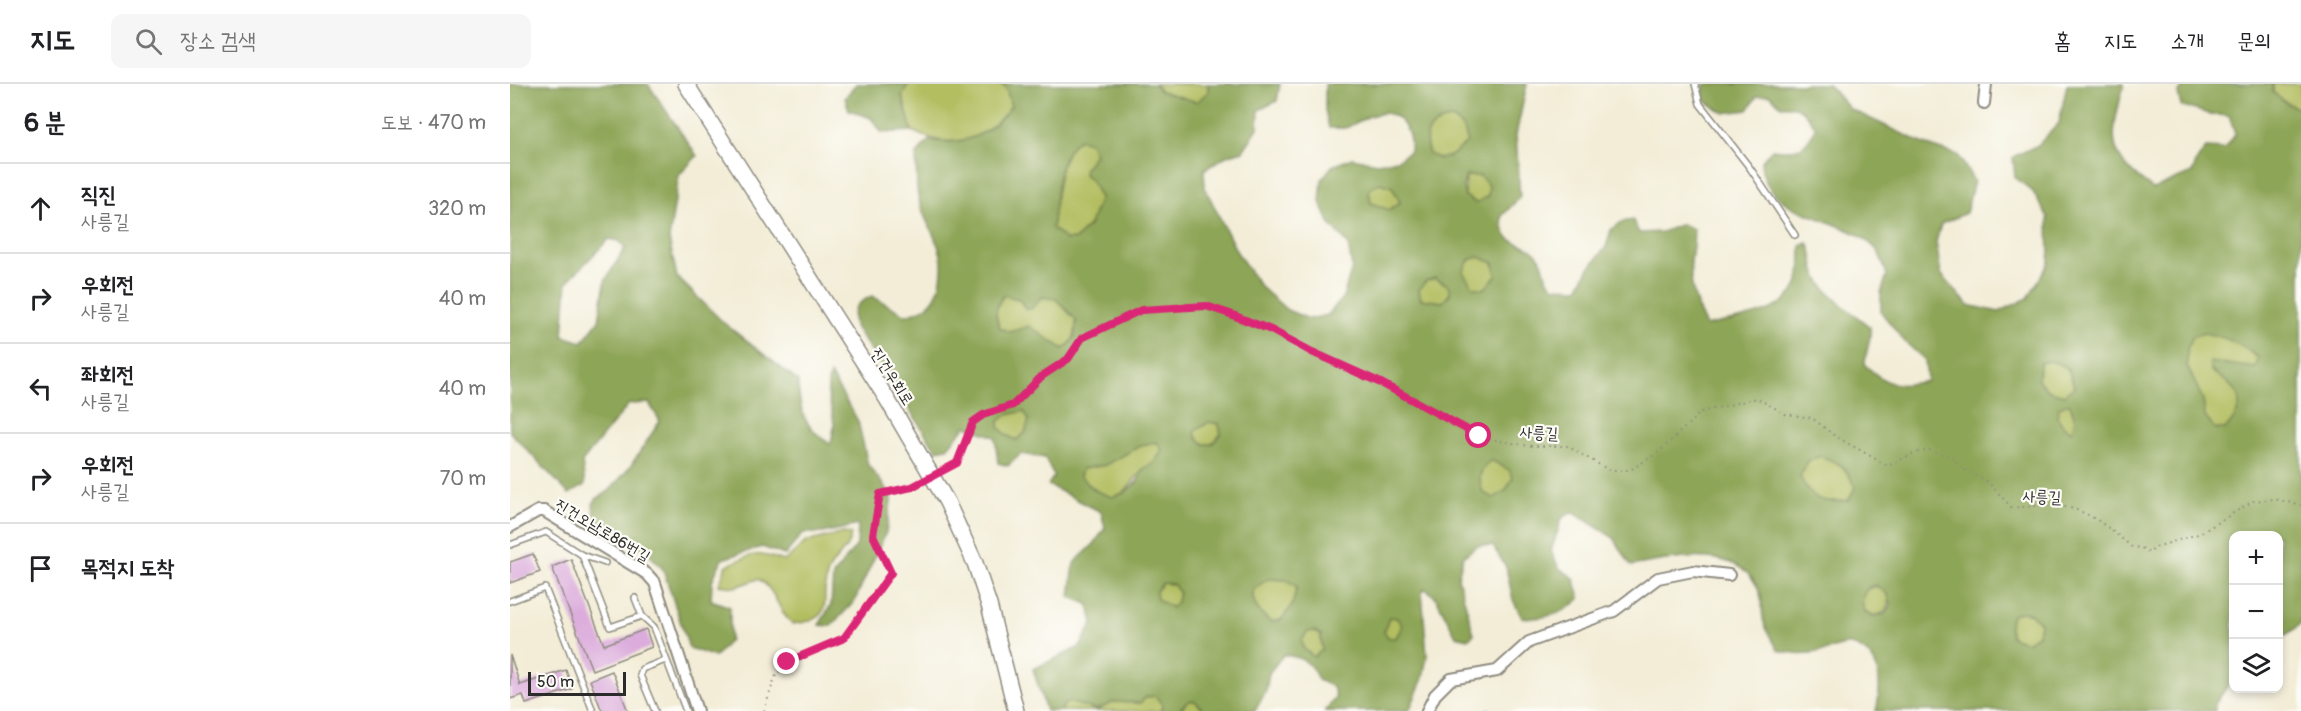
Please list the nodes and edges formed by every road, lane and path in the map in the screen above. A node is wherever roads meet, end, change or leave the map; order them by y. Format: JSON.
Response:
{"nodes":[{"id":1,"x":686,"y":84,"type":"edge"},
{"id":2,"x":1695,"y":84,"type":"edge"},
{"id":3,"x":1986,"y":84,"type":"edge"},
{"id":4,"x":1983,"y":103,"type":"dead end"},
{"id":5,"x":1795,"y":235,"type":"dead end"},
{"id":6,"x":2301,"y":505,"type":"edge"},
{"id":7,"x":510,"y":527,"type":"edge"},
{"id":8,"x":510,"y":545,"type":"edge"},
{"id":9,"x":582,"y":555,"type":"junction"},
{"id":10,"x":605,"y":563,"type":"dead end"},
{"id":11,"x":1729,"y":575,"type":"dead end"},
{"id":12,"x":635,"y":598,"type":"dead end"},
{"id":13,"x":510,"y":601,"type":"edge"},
{"id":14,"x":642,"y":616,"type":"junction"},
{"id":15,"x":666,"y":660,"type":"junction"},
{"id":16,"x":593,"y":711,"type":"edge"},
{"id":17,"x":655,"y":711,"type":"edge"},
{"id":18,"x":686,"y":711,"type":"edge"},
{"id":19,"x":697,"y":711,"type":"edge"},
{"id":20,"x":764,"y":711,"type":"edge"},
{"id":21,"x":1016,"y":711,"type":"edge"},
{"id":22,"x":1427,"y":711,"type":"edge"}],
"edges":[{"from":1,"to":21,"type":"main road","name":"진건우회로"},
{"from":2,"to":5,"type":"lane"},
{"from":3,"to":4,"type":"street"},
{"from":6,"to":20,"type":"path","name":"사릉길","bridge":true},
{"from":7,"to":19,"type":"street","name":"진건오남로86번길"},
{"from":8,"to":9,"type":"lane"},
{"from":9,"to":10,"type":"lane"},
{"from":9,"to":14,"type":"lane"},
{"from":11,"to":22,"type":"street"},
{"from":12,"to":14,"type":"lane"},
{"from":13,"to":16,"type":"lane"},
{"from":14,"to":15,"type":"lane"},
{"from":15,"to":17,"type":"lane"},
{"from":15,"to":18,"type":"lane"}]}
